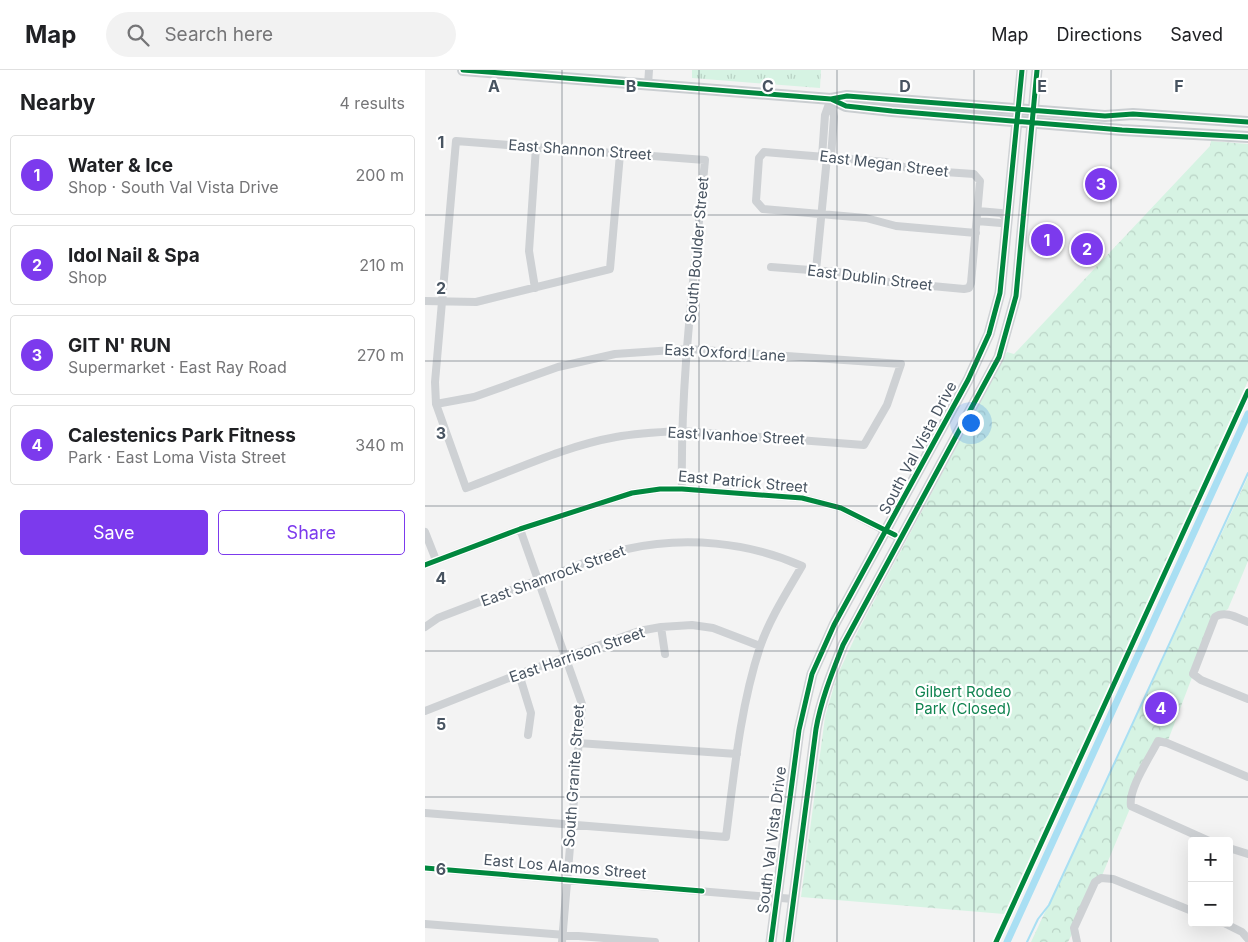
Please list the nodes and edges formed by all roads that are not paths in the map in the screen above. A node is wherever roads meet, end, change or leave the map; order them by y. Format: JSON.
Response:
{"nodes":[{"id":1,"x":463,"y":70,"type":"edge"},
{"id":2,"x":649,"y":70,"type":"edge"},
{"id":3,"x":1022,"y":70,"type":"edge"},
{"id":4,"x":1037,"y":70,"type":"edge"},
{"id":5,"x":648,"y":85,"type":"junction"},
{"id":6,"x":831,"y":99,"type":"junction"},
{"id":7,"x":1018,"y":115,"type":"junction"},
{"id":8,"x":1033,"y":117,"type":"junction"},
{"id":9,"x":1242,"y":121,"type":"edge"},
{"id":10,"x":1186,"y":133,"type":"junction"},
{"id":11,"x":1248,"y":137,"type":"edge"},
{"id":12,"x":536,"y":147,"type":"junction"},
{"id":13,"x":620,"y":154,"type":"junction"},
{"id":14,"x":826,"y":157,"type":"junction"},
{"id":15,"x":705,"y":160,"type":"joint"},
{"id":16,"x":978,"y":211,"type":"junction"},
{"id":17,"x":821,"y":214,"type":"junction"},
{"id":18,"x":1008,"y":220,"type":"junction"},
{"id":19,"x":977,"y":221,"type":"junction"},
{"id":20,"x":1024,"y":221,"type":"junction"},
{"id":21,"x":976,"y":233,"type":"junction"},
{"id":22,"x":771,"y":267,"type":"dead end"},
{"id":23,"x":817,"y":270,"type":"junction"},
{"id":24,"x":535,"y":288,"type":"junction"},
{"id":25,"x":425,"y":301,"type":"edge"},
{"id":26,"x":442,"y":303,"type":"junction"},
{"id":27,"x":689,"y":349,"type":"junction"},
{"id":28,"x":965,"y":385,"type":"junction"},
{"id":29,"x":980,"y":392,"type":"junction"},
{"id":30,"x":436,"y":404,"type":"junction"},
{"id":31,"x":681,"y":431,"type":"junction"},
{"id":32,"x":864,"y":445,"type":"joint"},
{"id":33,"x":681,"y":489,"type":"junction"},
{"id":34,"x":521,"y":529,"type":"junction"},
{"id":35,"x":887,"y":531,"type":"junction"},
{"id":36,"x":425,"y":532,"type":"edge"},
{"id":37,"x":901,"y":539,"type":"junction"},
{"id":38,"x":436,"y":560,"type":"junction"},
{"id":39,"x":425,"y":565,"type":"edge"},
{"id":40,"x":537,"y":580,"type":"junction"},
{"id":41,"x":1248,"y":622,"type":"edge"},
{"id":42,"x":425,"y":626,"type":"edge"},
{"id":43,"x":661,"y":627,"type":"junction"},
{"id":44,"x":761,"y":646,"type":"junction"},
{"id":45,"x":665,"y":654,"type":"dead end"},
{"id":46,"x":566,"y":658,"type":"junction"},
{"id":47,"x":519,"y":674,"type":"junction"},
{"id":48,"x":1248,"y":698,"type":"edge"},
{"id":49,"x":425,"y":711,"type":"edge"},
{"id":50,"x":528,"y":735,"type":"dead end"},
{"id":51,"x":579,"y":743,"type":"junction"},
{"id":52,"x":737,"y":754,"type":"junction"},
{"id":53,"x":1248,"y":777,"type":"edge"},
{"id":54,"x":425,"y":813,"type":"edge"},
{"id":55,"x":571,"y":825,"type":"junction"},
{"id":56,"x":1200,"y":837,"type":"edge"},
{"id":57,"x":1233,"y":849,"type":"edge"},
{"id":58,"x":1248,"y":854,"type":"edge"},
{"id":59,"x":425,"y":868,"type":"edge"},
{"id":60,"x":567,"y":880,"type":"junction"},
{"id":61,"x":777,"y":898,"type":"junction"},
{"id":62,"x":793,"y":899,"type":"junction"},
{"id":63,"x":1188,"y":909,"type":"edge"},
{"id":64,"x":425,"y":924,"type":"edge"},
{"id":65,"x":1231,"y":927,"type":"edge"},
{"id":66,"x":562,"y":938,"type":"edge"},
{"id":67,"x":1076,"y":939,"type":"edge"},
{"id":68,"x":1248,"y":939,"type":"edge"},
{"id":69,"x":655,"y":942,"type":"edge"},
{"id":70,"x":771,"y":942,"type":"edge"},
{"id":71,"x":787,"y":942,"type":"edge"}],
"edges":[{"from":1,"to":5,"type":"main road"},
{"from":2,"to":5,"type":"street"},
{"from":3,"to":7,"type":"main road","name":"South Val Vista Drive"},
{"from":4,"to":8,"type":"main road","name":"South Val Vista Drive"},
{"from":5,"to":6,"type":"main road"},
{"from":6,"to":7,"type":"main road"},
{"from":6,"to":14,"type":"street"},
{"from":7,"to":8,"type":"main road"},
{"from":7,"to":18,"type":"main road","name":"South Val Vista Drive"},
{"from":8,"to":9,"type":"main road"},
{"from":8,"to":10,"type":"main road"},
{"from":8,"to":20,"type":"main road","name":"South Val Vista Drive"},
{"from":9,"to":10,"type":"main road"},
{"from":10,"to":11,"type":"main road"},
{"from":12,"to":13,"type":"street","name":"East Shannon Street"},
{"from":12,"to":24,"type":"street"},
{"from":12,"to":26,"type":"street","name":"East Shannon Street"},
{"from":13,"to":15,"type":"street","name":"East Shannon Street"},
{"from":13,"to":24,"type":"street"},
{"from":14,"to":16,"type":"street","name":"East Megan Street"},
{"from":14,"to":17,"type":"street"},
{"from":14,"to":17,"type":"street","name":"East Megan Street"},
{"from":15,"to":27,"type":"street","name":"South Boulder Street"},
{"from":16,"to":18,"type":"street"},
{"from":16,"to":19,"type":"street"},
{"from":17,"to":21,"type":"street"},
{"from":17,"to":23,"type":"street"},
{"from":18,"to":19,"type":"street"},
{"from":18,"to":20,"type":"main road"},
{"from":18,"to":28,"type":"main road","name":"South Val Vista Drive"},
{"from":19,"to":21,"type":"street"},
{"from":20,"to":29,"type":"main road","name":"South Val Vista Drive"},
{"from":21,"to":23,"type":"street","name":"East Dublin Street"},
{"from":22,"to":23,"type":"street","name":"East Dublin Street"},
{"from":24,"to":26,"type":"street"},
{"from":25,"to":26,"type":"street"},
{"from":26,"to":30,"type":"street"},
{"from":27,"to":30,"type":"street","name":"East Oxford Lane"},
{"from":27,"to":31,"type":"street","name":"South Boulder Street"},
{"from":27,"to":32,"type":"street","name":"East Oxford Lane"},
{"from":28,"to":29,"type":"main road"},
{"from":28,"to":35,"type":"main road","name":"South Val Vista Drive"},
{"from":29,"to":37,"type":"main road","name":"South Val Vista Drive"},
{"from":30,"to":31,"type":"street","name":"East Ivanhoe Street"},
{"from":31,"to":32,"type":"street","name":"East Ivanhoe Street"},
{"from":31,"to":33,"type":"street","name":"South Boulder Street"},
{"from":33,"to":34,"type":"street","name":"East Patrick Street"},
{"from":33,"to":35,"type":"street","name":"East Patrick Street"},
{"from":34,"to":38,"type":"street","name":"East Patrick Street"},
{"from":34,"to":40,"type":"street","name":"South Granite Street"},
{"from":35,"to":37,"type":"street","name":"East Patrick Street"},
{"from":35,"to":61,"type":"main road","name":"South Val Vista Drive"},
{"from":36,"to":38,"type":"street"},
{"from":37,"to":62,"type":"main road","name":"South Val Vista Drive"},
{"from":38,"to":39,"type":"street","name":"East Patrick Street"},
{"from":40,"to":42,"type":"street","name":"East Shamrock Street"},
{"from":40,"to":44,"type":"street","name":"East Shamrock Street"},
{"from":40,"to":46,"type":"street","name":"South Granite Street"},
{"from":41,"to":48,"type":"street"},
{"from":43,"to":44,"type":"street","name":"East Harrison Street"},
{"from":43,"to":45,"type":"street"},
{"from":43,"to":46,"type":"street","name":"East Harrison Street"},
{"from":44,"to":52,"type":"street"},
{"from":46,"to":47,"type":"street","name":"East Harrison Street"},
{"from":46,"to":51,"type":"street","name":"South Granite Street"},
{"from":47,"to":49,"type":"street","name":"East Harrison Street"},
{"from":47,"to":50,"type":"street"},
{"from":51,"to":52,"type":"street"},
{"from":51,"to":55,"type":"street","name":"South Granite Street"},
{"from":52,"to":55,"type":"street"},
{"from":53,"to":56,"type":"street"},
{"from":54,"to":55,"type":"street"},
{"from":55,"to":60,"type":"street","name":"South Granite Street"},
{"from":57,"to":58,"type":"street"},
{"from":59,"to":60,"type":"street","name":"East Los Alamos Street"},
{"from":60,"to":61,"type":"street","name":"East Los Alamos Street"},
{"from":60,"to":66,"type":"street","name":"South Granite Street"},
{"from":61,"to":62,"type":"street","name":"East Los Alamos Street"},
{"from":61,"to":70,"type":"main road","name":"South Val Vista Drive"},
{"from":62,"to":71,"type":"main road","name":"South Val Vista Drive"},
{"from":63,"to":67,"type":"street"},
{"from":64,"to":66,"type":"street"},
{"from":65,"to":68,"type":"street"},
{"from":66,"to":69,"type":"street"}]}
